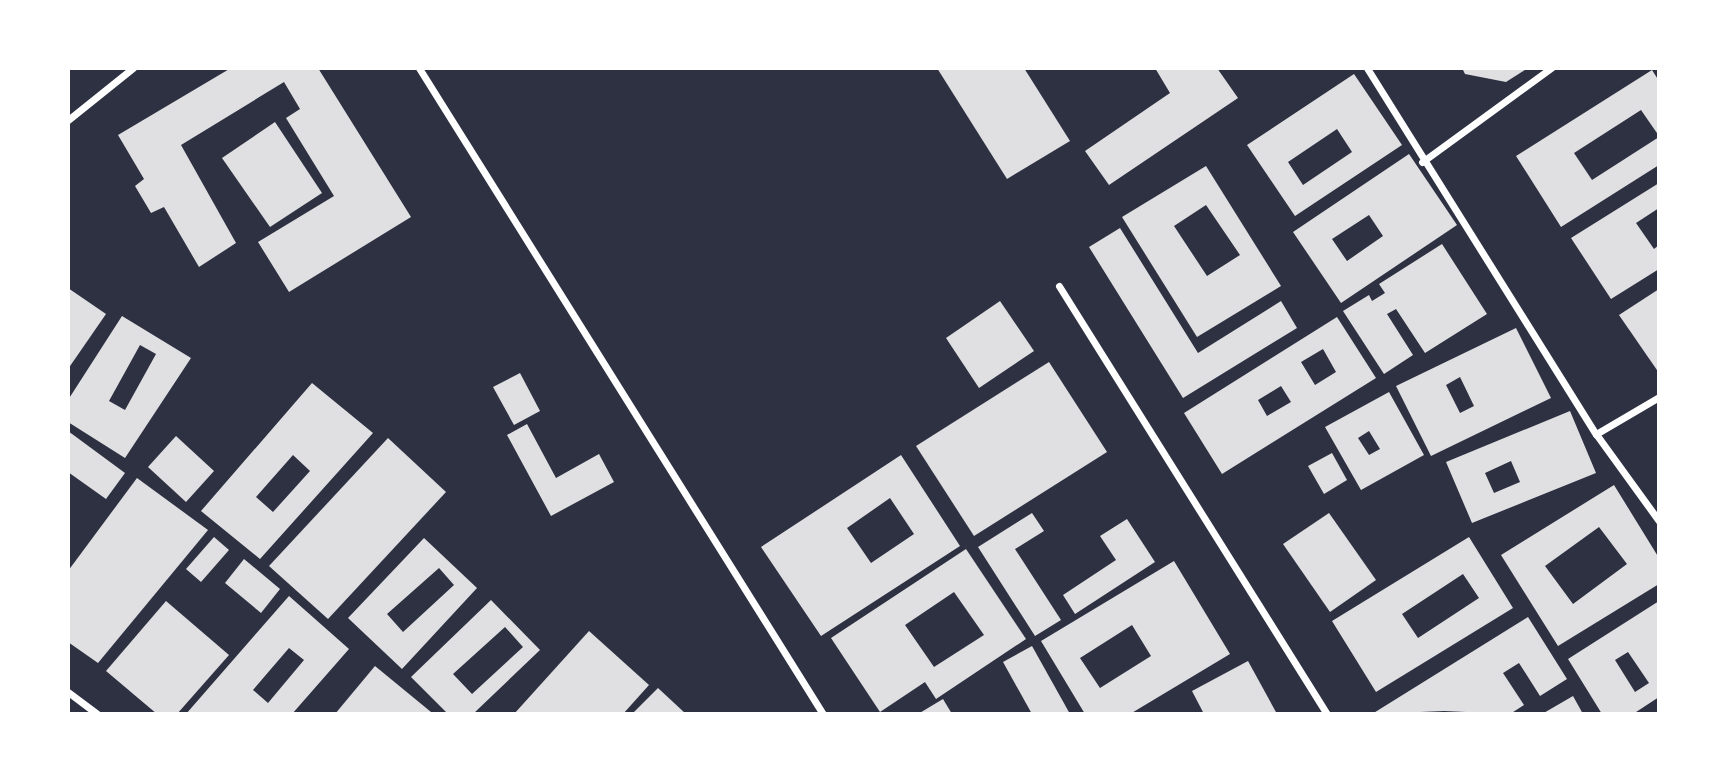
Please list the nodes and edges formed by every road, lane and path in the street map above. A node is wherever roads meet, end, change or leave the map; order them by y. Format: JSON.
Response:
{"nodes":[{"id":1,"x":133,"y":68,"type":"edge"},
{"id":2,"x":419,"y":68,"type":"edge"},
{"id":3,"x":1367,"y":68,"type":"edge"},
{"id":4,"x":1551,"y":68,"type":"edge"},
{"id":5,"x":68,"y":120,"type":"edge"},
{"id":6,"x":1422,"y":162,"type":"junction"},
{"id":7,"x":1059,"y":286,"type":"dead end"},
{"id":8,"x":1659,"y":397,"type":"edge"},
{"id":9,"x":1596,"y":435,"type":"junction"},
{"id":10,"x":1659,"y":521,"type":"edge"},
{"id":11,"x":68,"y":692,"type":"edge"},
{"id":12,"x":97,"y":714,"type":"edge"},
{"id":13,"x":823,"y":714,"type":"edge"},
{"id":14,"x":1327,"y":714,"type":"edge"}],
"edges":[{"from":1,"to":5,"type":"street"},
{"from":2,"to":13,"type":"street"},
{"from":3,"to":6,"type":"street"},
{"from":4,"to":6,"type":"street"},
{"from":6,"to":9,"type":"street"},
{"from":7,"to":14,"type":"street"},
{"from":8,"to":9,"type":"street"},
{"from":9,"to":10,"type":"street"},
{"from":11,"to":12,"type":"street"}]}
